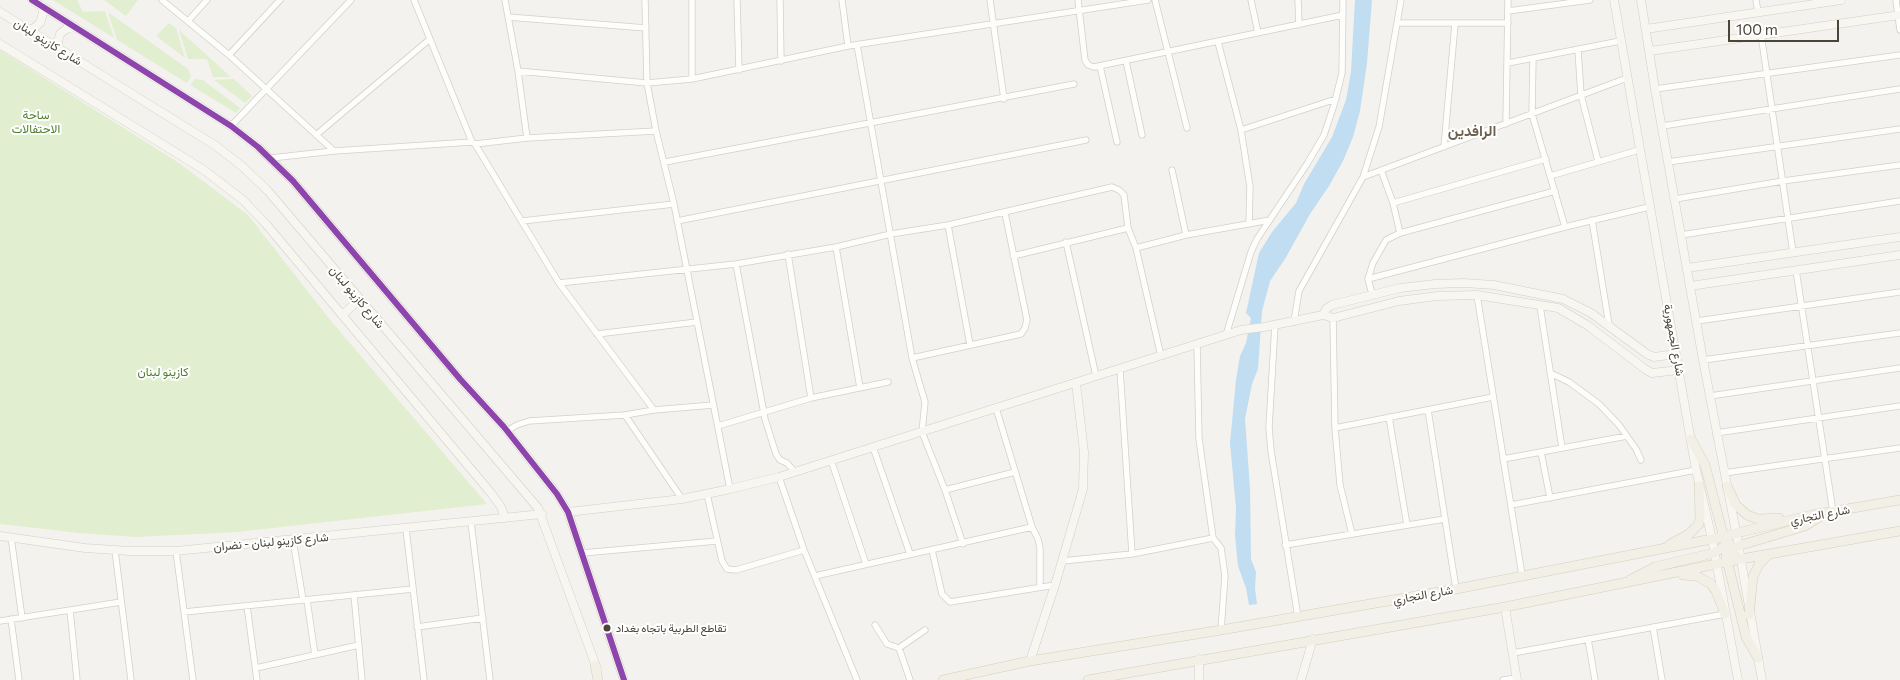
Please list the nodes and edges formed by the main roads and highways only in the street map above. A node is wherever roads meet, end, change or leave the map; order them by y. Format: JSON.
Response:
{"nodes":[{"id":1,"x":1691,"y":439,"type":"road end"},
{"id":2,"x":1699,"y":486,"type":"road end"},
{"id":3,"x":1726,"y":486,"type":"road end"},
{"id":4,"x":1900,"y":500,"type":"edge"},
{"id":5,"x":1830,"y":512,"type":"junction"},
{"id":6,"x":1804,"y":517,"type":"junction"},
{"id":7,"x":1900,"y":531,"type":"edge"},
{"id":8,"x":1662,"y":550,"type":"junction"},
{"id":9,"x":1724,"y":550,"type":"junction"},
{"id":10,"x":1770,"y":553,"type":"junction"},
{"id":11,"x":1655,"y":576,"type":"junction"},
{"id":12,"x":1625,"y":584,"type":"junction"},
{"id":13,"x":1725,"y":614,"type":"road end"},
{"id":14,"x":1749,"y":616,"type":"road end"},
{"id":15,"x":1758,"y":658,"type":"road end"},
{"id":16,"x":595,"y":665,"type":"road end"},
{"id":17,"x":600,"y":680,"type":"edge"},
{"id":18,"x":944,"y":680,"type":"edge"},
{"id":19,"x":1088,"y":680,"type":"edge"}],
"edges":[{"from":1,"to":9,"type":"main road"},
{"from":2,"to":8,"type":"main road"},
{"from":3,"to":6,"type":"main road"},
{"from":4,"to":5,"type":"main road","name":"شارع التجاري"},
{"from":5,"to":6,"type":"main road","name":"شارع التجاري"},
{"from":5,"to":9,"type":"main road"},
{"from":6,"to":9,"type":"main road","name":"شارع التجاري"},
{"from":7,"to":10,"type":"main road","name":"شارع التجاري"},
{"from":8,"to":9,"type":"main road","name":"شارع التجاري"},
{"from":8,"to":18,"type":"main road","name":"شارع التجاري"},
{"from":9,"to":10,"type":"main road","name":"شارع التجاري"},
{"from":9,"to":11,"type":"main road","name":"شارع التجاري"},
{"from":9,"to":12,"type":"main road"},
{"from":9,"to":15,"type":"main road"},
{"from":10,"to":14,"type":"main road"},
{"from":11,"to":12,"type":"main road","name":"شارع التجاري"},
{"from":11,"to":13,"type":"main road"},
{"from":12,"to":19,"type":"main road","name":"شارع التجاري"},
{"from":16,"to":17,"type":"main road"}]}
